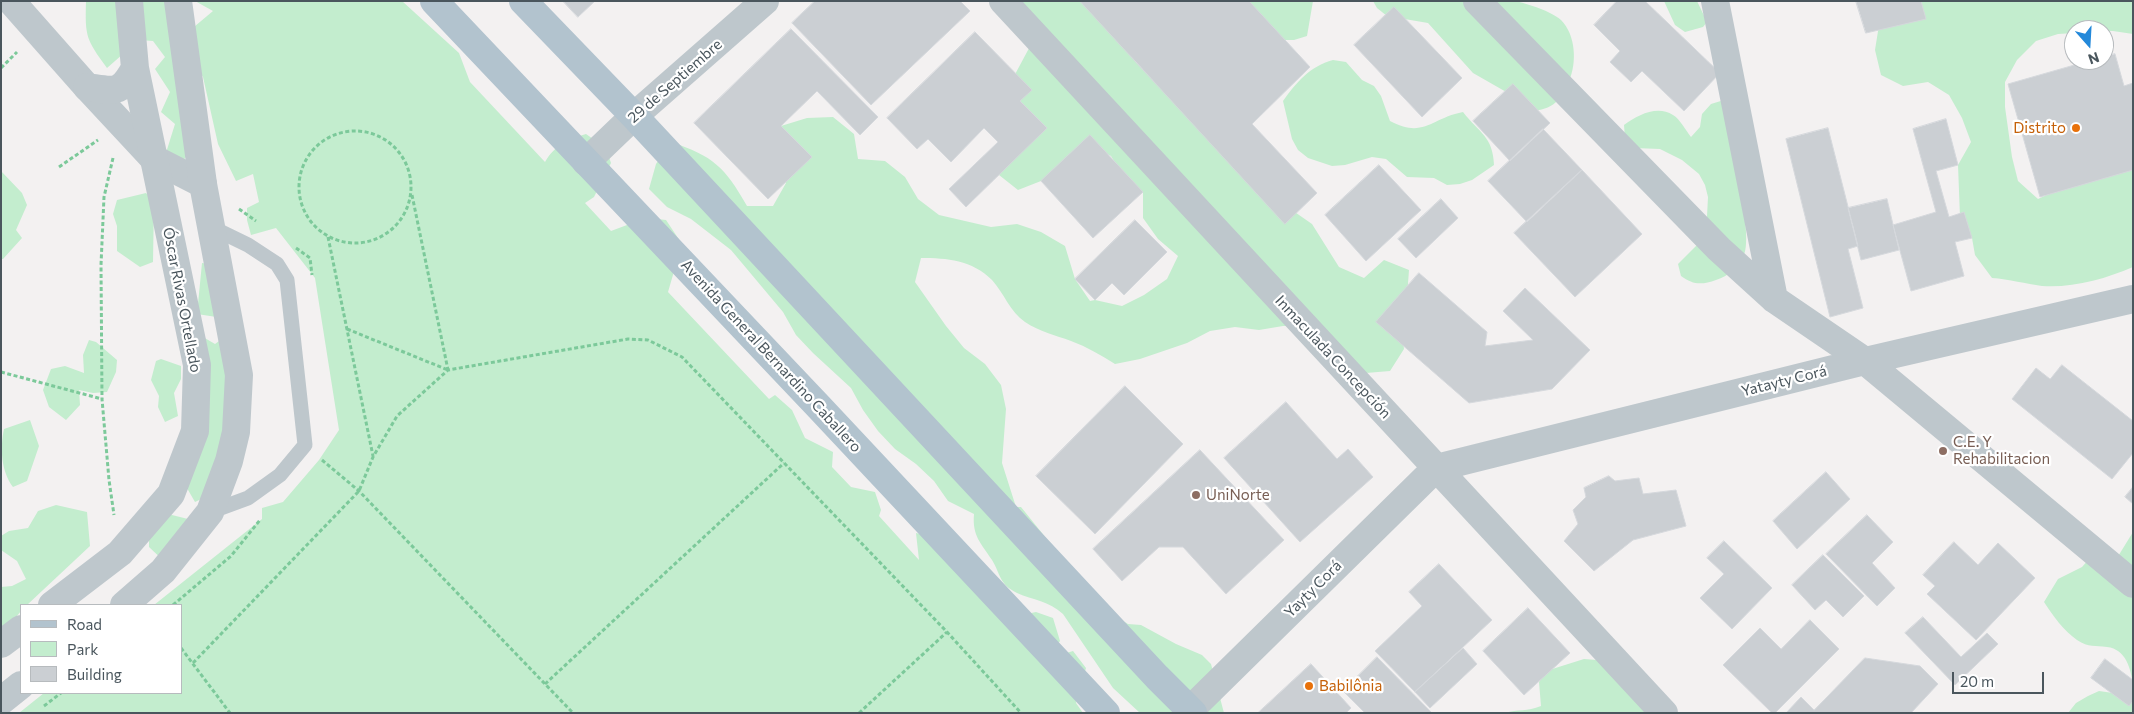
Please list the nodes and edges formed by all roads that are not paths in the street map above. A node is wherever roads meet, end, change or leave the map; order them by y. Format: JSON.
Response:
{"nodes":[{"id":1,"x":12,"y":1,"type":"edge"},
{"id":2,"x":129,"y":1,"type":"edge"},
{"id":3,"x":178,"y":1,"type":"edge"},
{"id":4,"x":434,"y":1,"type":"edge"},
{"id":5,"x":523,"y":1,"type":"edge"},
{"id":6,"x":765,"y":1,"type":"edge"},
{"id":7,"x":1003,"y":1,"type":"edge"},
{"id":8,"x":1477,"y":1,"type":"edge"},
{"id":9,"x":1716,"y":1,"type":"edge"},
{"id":10,"x":135,"y":68,"type":"junction"},
{"id":11,"x":87,"y":87,"type":"junction"},
{"id":12,"x":634,"y":116,"type":"junction"},
{"id":13,"x":154,"y":158,"type":"junction"},
{"id":14,"x":586,"y":162,"type":"junction"},
{"id":15,"x":203,"y":184,"type":"junction"},
{"id":16,"x":211,"y":227,"type":"junction"},
{"id":17,"x":1774,"y":299,"type":"junction"},
{"id":18,"x":2133,"y":299,"type":"edge"},
{"id":19,"x":1865,"y":361,"type":"junction"},
{"id":20,"x":1436,"y":468,"type":"junction"},
{"id":21,"x":210,"y":512,"type":"junction"},
{"id":22,"x":2133,"y":584,"type":"edge"},
{"id":23,"x":53,"y":604,"type":"edge"},
{"id":24,"x":125,"y":604,"type":"edge"},
{"id":25,"x":20,"y":630,"type":"edge"},
{"id":26,"x":1,"y":644,"type":"edge"},
{"id":27,"x":20,"y":686,"type":"edge"},
{"id":28,"x":1,"y":701,"type":"edge"},
{"id":29,"x":1192,"y":711,"type":"edge"},
{"id":30,"x":1106,"y":713,"type":"edge"},
{"id":31,"x":1664,"y":713,"type":"edge"}],
"edges":[{"from":1,"to":11,"type":"street"},
{"from":2,"to":10,"type":"street","name":"Óscar Rivas Ortellado"},
{"from":3,"to":15,"type":"street"},
{"from":4,"to":14,"type":"main road","name":"Avenida General Bernardino Caballero"},
{"from":5,"to":12,"type":"main road"},
{"from":6,"to":12,"type":"street","name":"29 de Septiembre"},
{"from":7,"to":20,"type":"street","name":"Inmaculada Concepción"},
{"from":8,"to":17,"type":"street"},
{"from":9,"to":17,"type":"street"},
{"from":10,"to":11,"type":"street"},
{"from":10,"to":13,"type":"street","name":"Óscar Rivas Ortellado"},
{"from":11,"to":13,"type":"street"},
{"from":12,"to":14,"type":"street","name":"29 de Septiembre"},
{"from":12,"to":29,"type":"main road"},
{"from":13,"to":15,"type":"street"},
{"from":13,"to":23,"type":"street","name":"Óscar Rivas Ortellado"},
{"from":14,"to":30,"type":"main road","name":"Avenida General Bernardino Caballero"},
{"from":15,"to":16,"type":"street"},
{"from":16,"to":21,"type":"street"},
{"from":16,"to":21,"type":"lane"},
{"from":17,"to":19,"type":"street"},
{"from":18,"to":19,"type":"street","name":"Yatayty Corá"},
{"from":19,"to":20,"type":"street","name":"Yatayty Corá"},
{"from":19,"to":22,"type":"street"},
{"from":20,"to":29,"type":"street","name":"Yayty Corá"},
{"from":20,"to":31,"type":"street","name":"Inmaculada Concepción"},
{"from":21,"to":24,"type":"street"},
{"from":25,"to":26,"type":"street"},
{"from":27,"to":28,"type":"street"}]}
